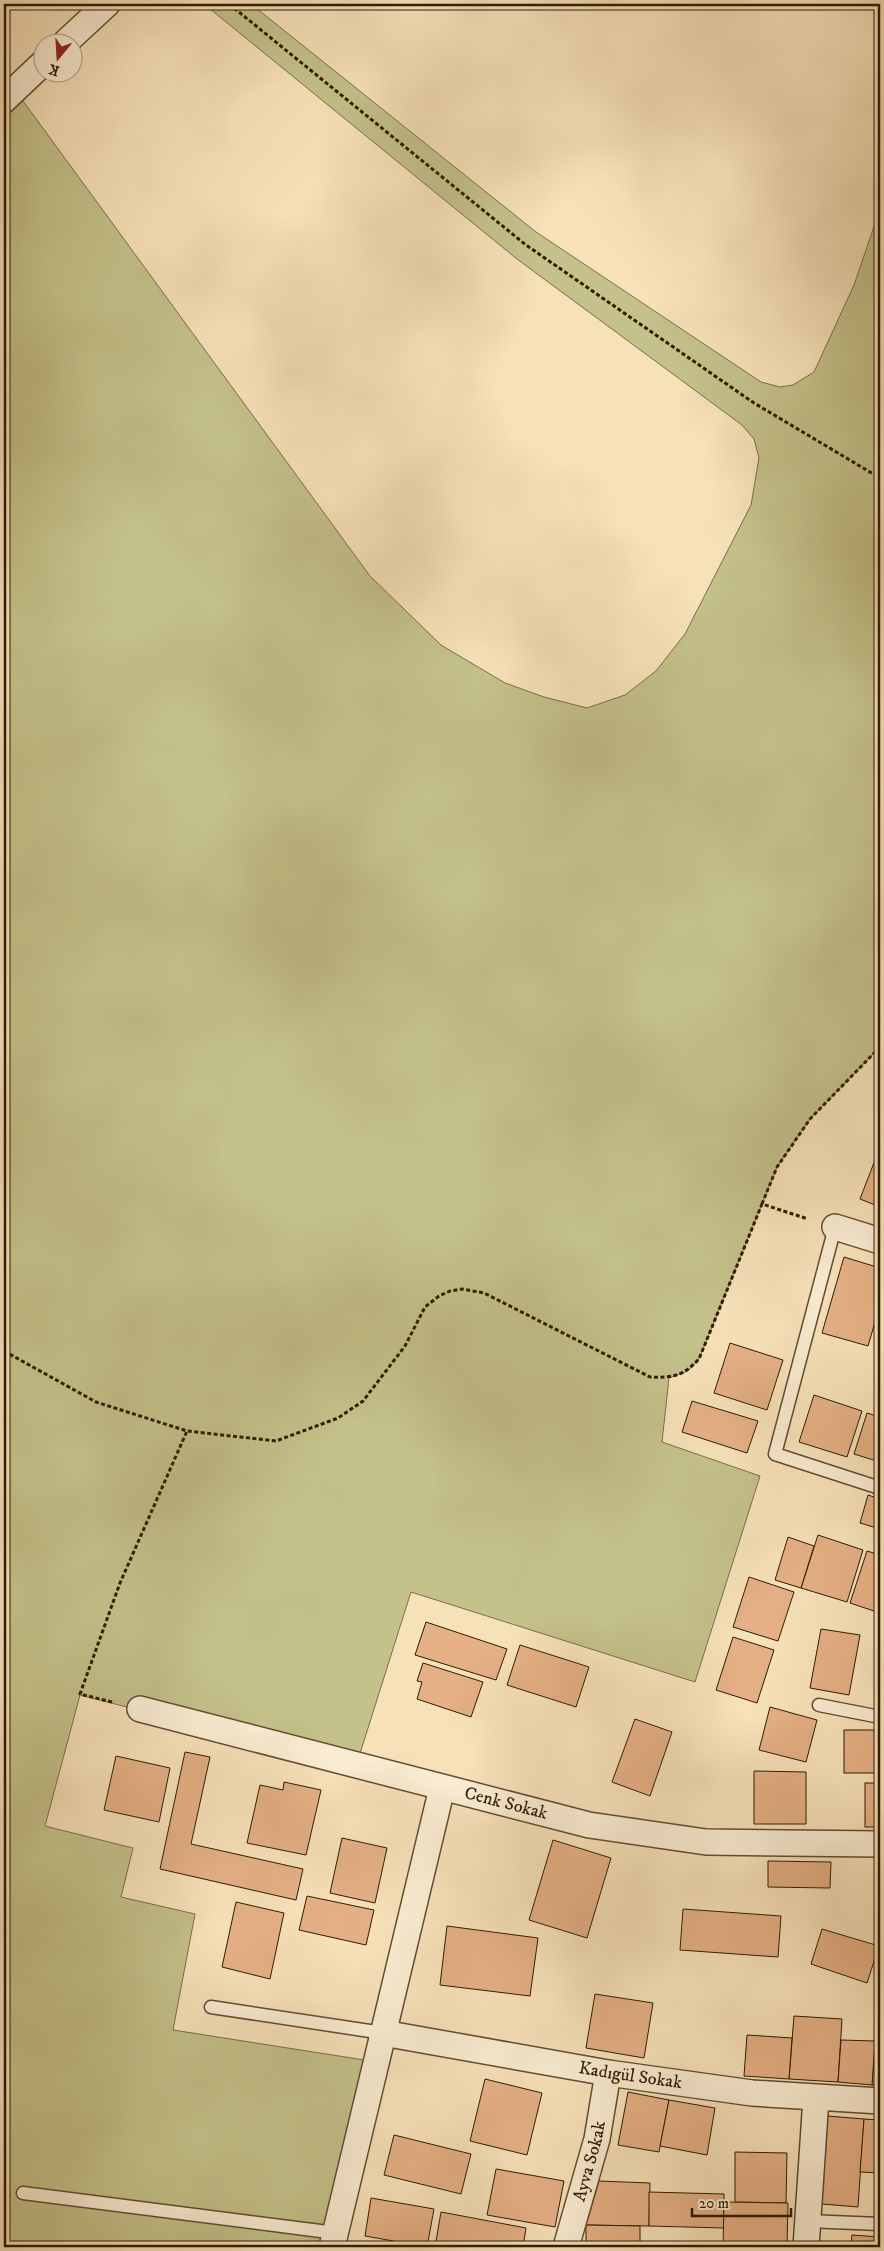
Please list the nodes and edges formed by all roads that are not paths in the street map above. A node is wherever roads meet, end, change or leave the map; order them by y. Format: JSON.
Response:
{"nodes":[{"id":1,"x":107,"y":4,"type":"edge"},
{"id":2,"x":77,"y":32,"type":"edge"},
{"id":3,"x":32,"y":73,"type":"edge"},
{"id":4,"x":4,"y":100,"type":"edge"},
{"id":5,"x":835,"y":1227,"type":"joint"},
{"id":6,"x":880,"y":1242,"type":"edge"},
{"id":7,"x":880,"y":1488,"type":"edge"},
{"id":8,"x":819,"y":1705,"type":"dead end"},
{"id":9,"x":140,"y":1709,"type":"road end"},
{"id":10,"x":880,"y":1717,"type":"edge"},
{"id":11,"x":442,"y":1788,"type":"junction"},
{"id":12,"x":880,"y":1844,"type":"edge"},
{"id":13,"x":211,"y":2007,"type":"dead end"},
{"id":14,"x":384,"y":2033,"type":"junction"},
{"id":15,"x":608,"y":2073,"type":"junction"},
{"id":16,"x":816,"y":2098,"type":"junction"},
{"id":17,"x":880,"y":2102,"type":"edge"},
{"id":18,"x":23,"y":2193,"type":"dead end"},
{"id":19,"x":807,"y":2220,"type":"junction"},
{"id":20,"x":880,"y":2224,"type":"edge"},
{"id":21,"x":334,"y":2240,"type":"edge"},
{"id":22,"x":566,"y":2247,"type":"edge"},
{"id":23,"x":806,"y":2247,"type":"edge"}],
"edges":[{"from":1,"to":2,"type":"street"},
{"from":3,"to":4,"type":"street"},
{"from":5,"to":6,"type":"street"},
{"from":5,"to":7,"type":"lane"},
{"from":8,"to":10,"type":"lane"},
{"from":9,"to":11,"type":"street","name":"Cenk Sokak"},
{"from":11,"to":12,"type":"street","name":"Cenk Sokak"},
{"from":11,"to":14,"type":"street"},
{"from":13,"to":14,"type":"lane"},
{"from":14,"to":15,"type":"street","name":"Kadıgül Sokak"},
{"from":14,"to":21,"type":"street"},
{"from":15,"to":16,"type":"street","name":"Kadıgül Sokak"},
{"from":15,"to":22,"type":"street","name":"Ayva Sokak"},
{"from":16,"to":17,"type":"street","name":"Kadıgül Sokak"},
{"from":16,"to":19,"type":"street"},
{"from":18,"to":21,"type":"lane"},
{"from":19,"to":20,"type":"lane"},
{"from":19,"to":23,"type":"street"}]}
